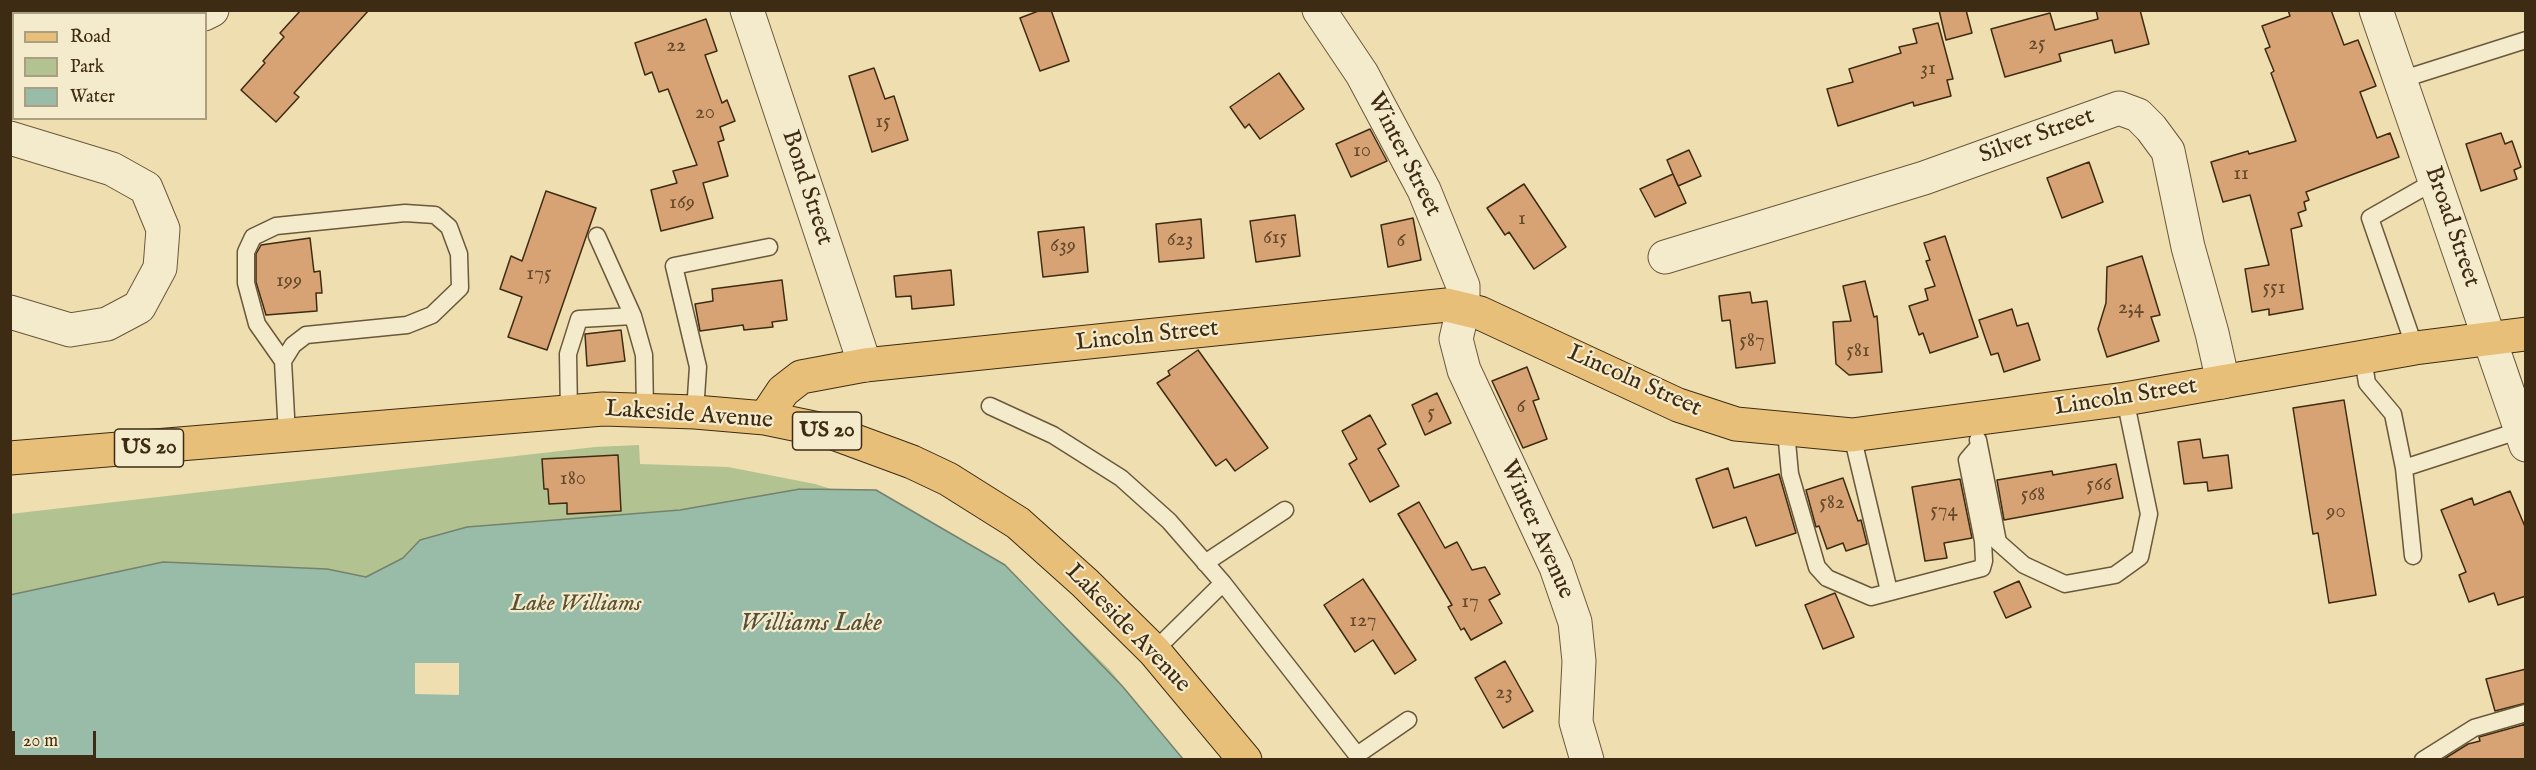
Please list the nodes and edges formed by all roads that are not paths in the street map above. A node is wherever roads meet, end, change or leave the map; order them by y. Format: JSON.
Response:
{"nodes":[{"id":1,"x":747,"y":10,"type":"edge"},
{"id":2,"x":1319,"y":10,"type":"edge"},
{"id":3,"x":2376,"y":10,"type":"edge"},
{"id":4,"x":2526,"y":40,"type":"edge"},
{"id":5,"x":2400,"y":80,"type":"junction"},
{"id":6,"x":10,"y":138,"type":"edge"},
{"id":7,"x":2435,"y":181,"type":"junction"},
{"id":8,"x":597,"y":236,"type":"dead end"},
{"id":9,"x":769,"y":247,"type":"dead end"},
{"id":10,"x":1665,"y":257,"type":"dead end"},
{"id":11,"x":1463,"y":309,"type":"junction"},
{"id":12,"x":10,"y":312,"type":"edge"},
{"id":13,"x":633,"y":316,"type":"junction"},
{"id":14,"x":2526,"y":334,"type":"edge"},
{"id":15,"x":2490,"y":340,"type":"junction"},
{"id":16,"x":2415,"y":348,"type":"junction"},
{"id":17,"x":2363,"y":358,"type":"junction"},
{"id":18,"x":283,"y":362,"type":"junction"},
{"id":19,"x":865,"y":365,"type":"junction"},
{"id":20,"x":2223,"y":382,"type":"junction"},
{"id":21,"x":2125,"y":399,"type":"junction"},
{"id":22,"x":990,"y":406,"type":"dead end"},
{"id":23,"x":645,"y":410,"type":"junction"},
{"id":24,"x":569,"y":412,"type":"junction"},
{"id":25,"x":695,"y":412,"type":"junction"},
{"id":26,"x":765,"y":418,"type":"junction"},
{"id":27,"x":1786,"y":431,"type":"junction"},
{"id":28,"x":1977,"y":434,"type":"junction"},
{"id":29,"x":287,"y":435,"type":"junction"},
{"id":30,"x":1852,"y":435,"type":"junction"},
{"id":31,"x":2523,"y":437,"type":"edge"},
{"id":32,"x":10,"y":458,"type":"edge"},
{"id":33,"x":2404,"y":468,"type":"junction"},
{"id":34,"x":1285,"y":510,"type":"dead end"},
{"id":35,"x":2413,"y":556,"type":"dead end"},
{"id":36,"x":1205,"y":563,"type":"junction"},
{"id":37,"x":1223,"y":583,"type":"junction"},
{"id":38,"x":1889,"y":591,"type":"junction"},
{"id":39,"x":1154,"y":651,"type":"junction"},
{"id":40,"x":2526,"y":713,"type":"edge"},
{"id":41,"x":1408,"y":720,"type":"dead end"},
{"id":42,"x":1245,"y":759,"type":"edge"},
{"id":43,"x":1587,"y":759,"type":"edge"},
{"id":44,"x":2423,"y":759,"type":"edge"}],
"edges":[{"from":1,"to":19,"type":"street","name":"Bond Street"},
{"from":2,"to":11,"type":"street","name":"Winter Street"},
{"from":3,"to":5,"type":"street","name":"Broad Street"},
{"from":4,"to":5,"type":"lane"},
{"from":5,"to":7,"type":"street","name":"Broad Street"},
{"from":6,"to":12,"type":"street"},
{"from":7,"to":15,"type":"street","name":"Broad Street"},
{"from":7,"to":16,"type":"lane"},
{"from":8,"to":13,"type":"lane"},
{"from":9,"to":25,"type":"lane"},
{"from":10,"to":20,"type":"street","name":"Silver Street"},
{"from":11,"to":19,"type":"main road","name":"Lincoln Street"},
{"from":11,"to":27,"type":"main road","name":"Lincoln Street"},
{"from":11,"to":43,"type":"street","name":"Winter Avenue"},
{"from":13,"to":23,"type":"lane"},
{"from":13,"to":24,"type":"lane"},
{"from":14,"to":15,"type":"main road","name":"Lincoln Street"},
{"from":15,"to":16,"type":"main road","name":"Lincoln Street"},
{"from":15,"to":31,"type":"street","name":"Broad Street"},
{"from":16,"to":17,"type":"main road","name":"Lincoln Street"},
{"from":17,"to":20,"type":"main road","name":"Lincoln Street"},
{"from":17,"to":33,"type":"lane"},
{"from":18,"to":18,"type":"lane"},
{"from":18,"to":29,"type":"lane"},
{"from":19,"to":26,"type":"main road","name":"Lincoln Street"},
{"from":20,"to":21,"type":"main road","name":"Lincoln Street"},
{"from":21,"to":28,"type":"main road","name":"Lincoln Street"},
{"from":21,"to":28,"type":"lane"},
{"from":22,"to":36,"type":"lane"},
{"from":23,"to":24,"type":"main road","name":"Lakeside Avenue","number":"US 20"},
{"from":23,"to":25,"type":"main road","name":"Lakeside Avenue","number":"US 20"},
{"from":24,"to":29,"type":"main road","name":"Lakeside Avenue","number":"US 20"},
{"from":25,"to":26,"type":"main road","name":"Lakeside Avenue","number":"US 20"},
{"from":26,"to":39,"type":"main road","name":"Lakeside Avenue","number":"US 20"},
{"from":27,"to":30,"type":"main road","name":"Lincoln Street"},
{"from":27,"to":38,"type":"lane"},
{"from":28,"to":30,"type":"main road","name":"Lincoln Street"},
{"from":28,"to":38,"type":"lane"},
{"from":29,"to":32,"type":"main road","name":"Lakeside Avenue","number":"US 20"},
{"from":30,"to":38,"type":"lane"},
{"from":31,"to":33,"type":"lane"},
{"from":33,"to":35,"type":"lane"},
{"from":34,"to":36,"type":"lane"},
{"from":36,"to":37,"type":"lane"},
{"from":37,"to":39,"type":"lane"},
{"from":37,"to":41,"type":"lane"},
{"from":39,"to":42,"type":"main road","name":"Lakeside Avenue","number":"US 20"},
{"from":40,"to":44,"type":"lane"}]}
